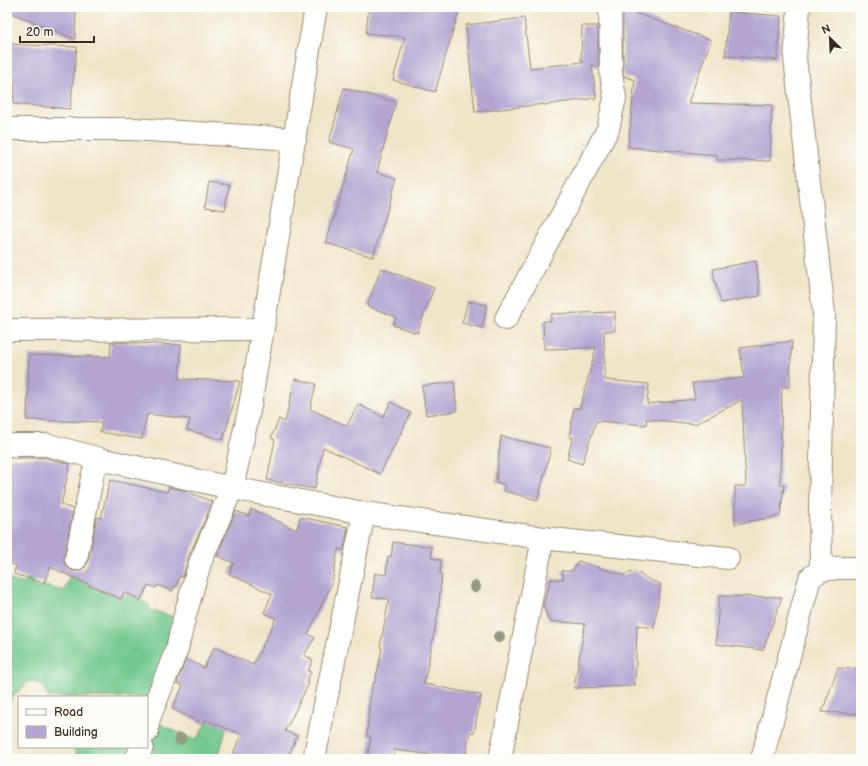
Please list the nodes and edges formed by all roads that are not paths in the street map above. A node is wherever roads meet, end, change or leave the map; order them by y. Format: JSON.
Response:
{"nodes":[{"id":1,"x":316,"y":7,"type":"edge"},
{"id":2,"x":610,"y":7,"type":"edge"},
{"id":3,"x":799,"y":7,"type":"edge"},
{"id":4,"x":7,"y":129,"type":"edge"},
{"id":5,"x":295,"y":139,"type":"junction"},
{"id":6,"x":506,"y":319,"type":"dead end"},
{"id":7,"x":263,"y":329,"type":"junction"},
{"id":8,"x":7,"y":330,"type":"edge"},
{"id":9,"x":7,"y":445,"type":"edge"},
{"id":10,"x":104,"y":460,"type":"junction"},
{"id":11,"x":232,"y":488,"type":"junction"},
{"id":12,"x":364,"y":513,"type":"junction"},
{"id":13,"x":543,"y":538,"type":"junction"},
{"id":14,"x":728,"y":558,"type":"dead end"},
{"id":15,"x":76,"y":559,"type":"dead end"},
{"id":16,"x":861,"y":568,"type":"edge"},
{"id":17,"x":821,"y":570,"type":"junction"},
{"id":18,"x":148,"y":725,"type":"edge"},
{"id":19,"x":142,"y":748,"type":"edge"},
{"id":20,"x":136,"y":759,"type":"edge"},
{"id":21,"x":314,"y":759,"type":"edge"},
{"id":22,"x":500,"y":759,"type":"edge"},
{"id":23,"x":762,"y":759,"type":"edge"}],
"edges":[{"from":1,"to":5,"type":"street"},
{"from":2,"to":6,"type":"street"},
{"from":3,"to":17,"type":"street"},
{"from":4,"to":5,"type":"street"},
{"from":5,"to":7,"type":"street"},
{"from":7,"to":8,"type":"street"},
{"from":7,"to":11,"type":"street"},
{"from":9,"to":10,"type":"street"},
{"from":10,"to":11,"type":"street"},
{"from":10,"to":15,"type":"street"},
{"from":11,"to":12,"type":"street"},
{"from":11,"to":18,"type":"street"},
{"from":12,"to":13,"type":"street"},
{"from":12,"to":21,"type":"street"},
{"from":13,"to":14,"type":"street"},
{"from":13,"to":22,"type":"street"},
{"from":16,"to":17,"type":"street"},
{"from":17,"to":23,"type":"street"},
{"from":19,"to":20,"type":"street"}]}
